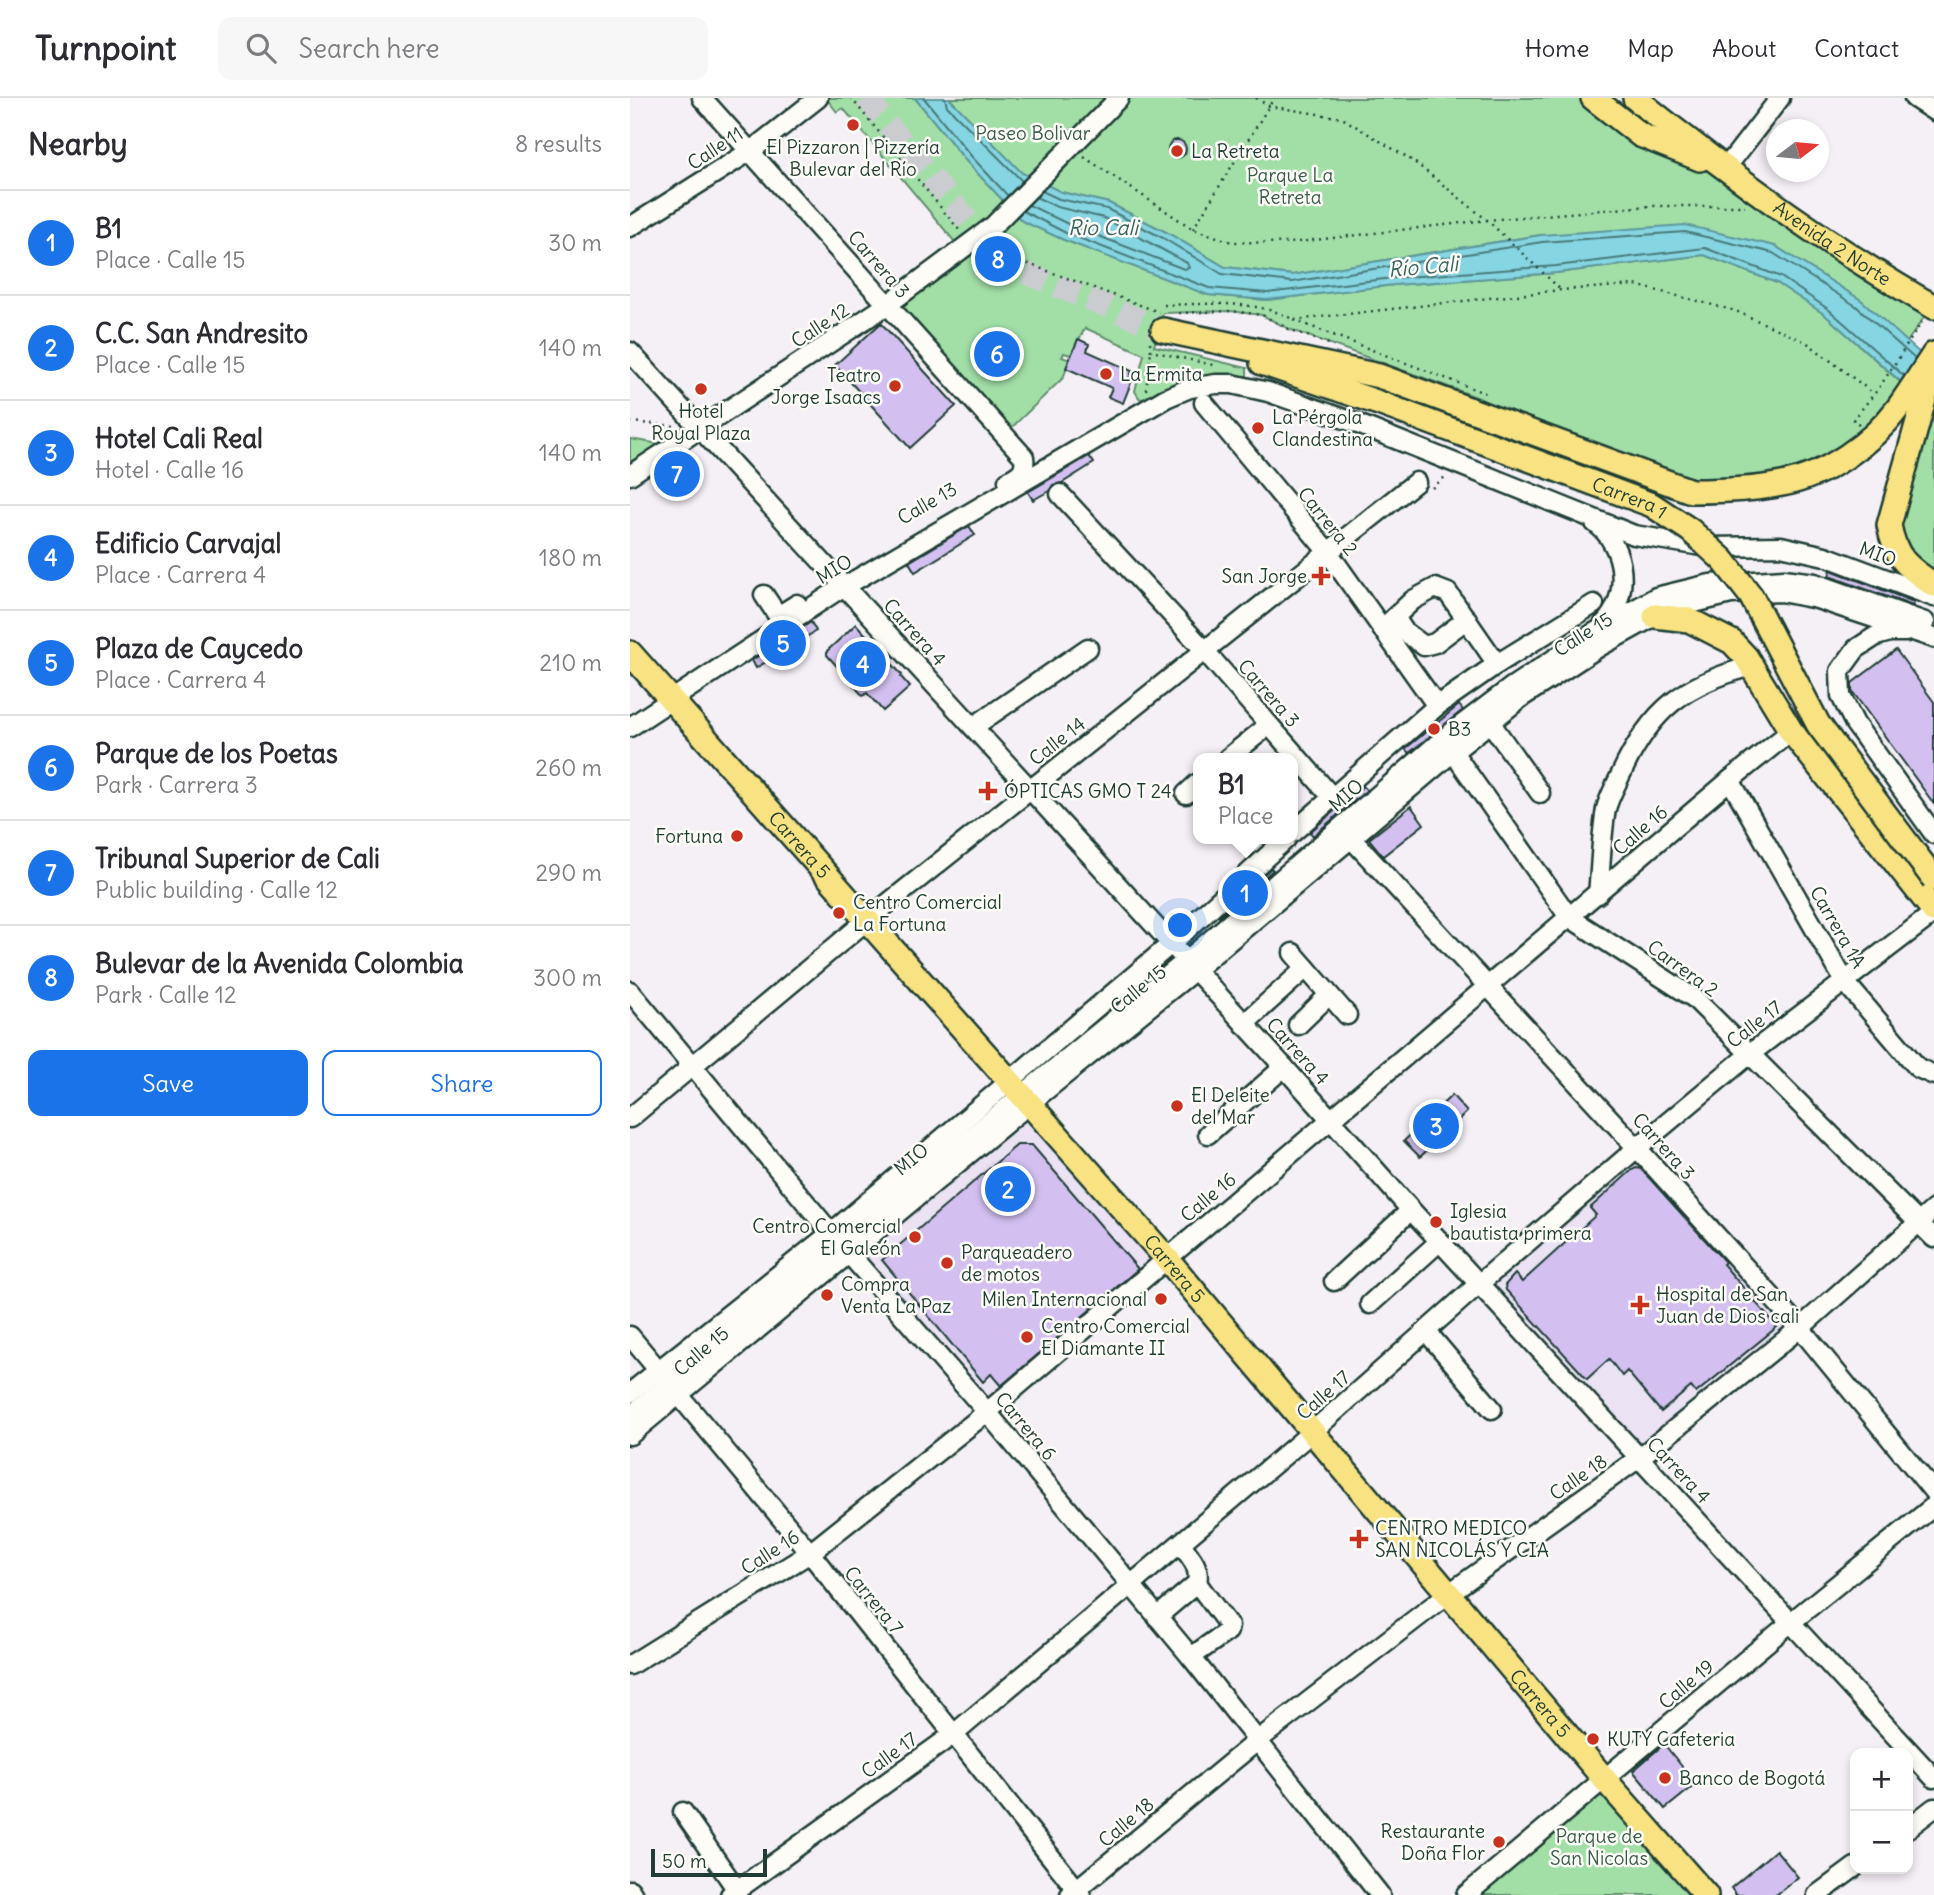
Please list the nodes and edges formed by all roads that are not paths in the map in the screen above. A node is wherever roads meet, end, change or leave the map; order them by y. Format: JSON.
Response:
{"nodes":[{"id":1,"x":702,"y":98,"type":"edge"},
{"id":2,"x":818,"y":98,"type":"edge"},
{"id":3,"x":1119,"y":98,"type":"edge"},
{"id":4,"x":1593,"y":98,"type":"edge"},
{"id":5,"x":1635,"y":98,"type":"edge"},
{"id":6,"x":1780,"y":98,"type":"edge"},
{"id":7,"x":1914,"y":98,"type":"edge"},
{"id":8,"x":1934,"y":111,"type":"edge"},
{"id":9,"x":752,"y":150,"type":"junction"},
{"id":10,"x":1726,"y":169,"type":"junction"},
{"id":11,"x":630,"y":227,"type":"edge"},
{"id":12,"x":887,"y":305,"type":"junction"},
{"id":13,"x":1929,"y":312,"type":"edge"},
{"id":14,"x":630,"y":352,"type":"edge"},
{"id":15,"x":1934,"y":354,"type":"edge"},
{"id":16,"x":1934,"y":363,"type":"edge"},
{"id":17,"x":1204,"y":403,"type":"dead end"},
{"id":18,"x":693,"y":427,"type":"junction"},
{"id":19,"x":1024,"y":457,"type":"joint"},
{"id":20,"x":630,"y":475,"type":"edge"},
{"id":21,"x":1416,"y":482,"type":"dead end"},
{"id":22,"x":1060,"y":494,"type":"dead end"},
{"id":23,"x":1585,"y":516,"type":"junction"},
{"id":24,"x":1328,"y":552,"type":"junction"},
{"id":25,"x":842,"y":582,"type":"junction"},
{"id":26,"x":1934,"y":585,"type":"edge"},
{"id":27,"x":764,"y":595,"type":"dead end"},
{"id":28,"x":1934,"y":597,"type":"edge"},
{"id":29,"x":1594,"y":604,"type":"dead end"},
{"id":30,"x":1654,"y":616,"type":"junction"},
{"id":31,"x":1467,"y":620,"type":"junction"},
{"id":32,"x":1388,"y":623,"type":"junction"},
{"id":33,"x":1928,"y":632,"type":"edge"},
{"id":34,"x":1592,"y":634,"type":"junction"},
{"id":35,"x":1087,"y":648,"type":"dead end"},
{"id":36,"x":1205,"y":652,"type":"junction"},
{"id":37,"x":630,"y":653,"type":"edge"},
{"id":38,"x":1497,"y":664,"type":"junction"},
{"id":39,"x":1752,"y":666,"type":"junction"},
{"id":40,"x":674,"y":703,"type":"junction"},
{"id":41,"x":1437,"y":706,"type":"junction"},
{"id":42,"x":1490,"y":722,"type":"junction"},
{"id":43,"x":1269,"y":724,"type":"junction"},
{"id":44,"x":630,"y":727,"type":"edge"},
{"id":45,"x":974,"y":727,"type":"junction"},
{"id":46,"x":1791,"y":731,"type":"junction"},
{"id":47,"x":630,"y":740,"type":"edge"},
{"id":48,"x":1453,"y":752,"type":"junction"},
{"id":49,"x":1234,"y":753,"type":"edge"},
{"id":50,"x":1294,"y":753,"type":"edge"},
{"id":51,"x":1298,"y":758,"type":"edge"},
{"id":52,"x":1730,"y":780,"type":"junction"},
{"id":53,"x":1030,"y":789,"type":"junction"},
{"id":54,"x":1540,"y":793,"type":"dead end"},
{"id":55,"x":1332,"y":797,"type":"junction"},
{"id":56,"x":1298,"y":828,"type":"edge"},
{"id":57,"x":1934,"y":834,"type":"edge"},
{"id":58,"x":1350,"y":837,"type":"junction"},
{"id":59,"x":1281,"y":844,"type":"edge"},
{"id":60,"x":1934,"y":880,"type":"edge"},
{"id":61,"x":1598,"y":894,"type":"junction"},
{"id":62,"x":1934,"y":912,"type":"edge"},
{"id":63,"x":1569,"y":917,"type":"junction"},
{"id":64,"x":867,"y":920,"type":"junction"},
{"id":65,"x":1171,"y":944,"type":"junction"},
{"id":66,"x":1293,"y":953,"type":"dead end"},
{"id":67,"x":1190,"y":966,"type":"junction"},
{"id":68,"x":1306,"y":968,"type":"junction"},
{"id":69,"x":1845,"y":982,"type":"junction"},
{"id":70,"x":1487,"y":986,"type":"junction"},
{"id":71,"x":630,"y":991,"type":"edge"},
{"id":72,"x":1329,"y":995,"type":"junction"},
{"id":73,"x":1347,"y":1015,"type":"dead end"},
{"id":74,"x":1244,"y":1024,"type":"junction"},
{"id":75,"x":1298,"y":1026,"type":"dead end"},
{"id":76,"x":1751,"y":1053,"type":"junction"},
{"id":77,"x":692,"y":1066,"type":"junction"},
{"id":78,"x":1284,"y":1067,"type":"junction"},
{"id":79,"x":1934,"y":1075,"type":"edge"},
{"id":80,"x":1020,"y":1093,"type":"junction"},
{"id":81,"x":630,"y":1118,"type":"edge"},
{"id":82,"x":1332,"y":1120,"type":"junction"},
{"id":83,"x":1208,"y":1135,"type":"dead end"},
{"id":84,"x":1637,"y":1147,"type":"junction"},
{"id":85,"x":1934,"y":1209,"type":"edge"},
{"id":86,"x":1411,"y":1210,"type":"junction"},
{"id":87,"x":1919,"y":1223,"type":"junction"},
{"id":88,"x":1934,"y":1238,"type":"edge"},
{"id":89,"x":1440,"y":1241,"type":"junction"},
{"id":90,"x":841,"y":1243,"type":"junction"},
{"id":91,"x":1167,"y":1259,"type":"junction"},
{"id":92,"x":1334,"y":1281,"type":"dead end"},
{"id":93,"x":1480,"y":1283,"type":"junction"},
{"id":94,"x":1370,"y":1304,"type":"dead end"},
{"id":95,"x":1800,"y":1328,"type":"junction"},
{"id":96,"x":1426,"y":1331,"type":"junction"},
{"id":97,"x":630,"y":1336,"type":"edge"},
{"id":98,"x":670,"y":1383,"type":"junction"},
{"id":99,"x":630,"y":1393,"type":"edge"},
{"id":100,"x":1492,"y":1409,"type":"dead end"},
{"id":101,"x":987,"y":1412,"type":"junction"},
{"id":102,"x":630,"y":1416,"type":"edge"},
{"id":103,"x":1312,"y":1432,"type":"junction"},
{"id":104,"x":630,"y":1435,"type":"edge"},
{"id":105,"x":1639,"y":1458,"type":"junction"},
{"id":106,"x":1934,"y":1492,"type":"edge"},
{"id":107,"x":1934,"y":1506,"type":"edge"},
{"id":108,"x":1181,"y":1544,"type":"junction"},
{"id":109,"x":810,"y":1553,"type":"junction"},
{"id":110,"x":1197,"y":1583,"type":"junction"},
{"id":111,"x":1131,"y":1587,"type":"junction"},
{"id":112,"x":1448,"y":1594,"type":"junction"},
{"id":113,"x":1157,"y":1617,"type":"junction"},
{"id":114,"x":1790,"y":1623,"type":"junction"},
{"id":115,"x":1191,"y":1657,"type":"junction"},
{"id":116,"x":630,"y":1665,"type":"edge"},
{"id":117,"x":954,"y":1734,"type":"junction"},
{"id":118,"x":1257,"y":1741,"type":"junction"},
{"id":119,"x":1934,"y":1778,"type":"edge"},
{"id":120,"x":1605,"y":1780,"type":"junction"},
{"id":121,"x":1934,"y":1808,"type":"edge"},
{"id":122,"x":683,"y":1812,"type":"dead end"},
{"id":123,"x":1913,"y":1824,"type":"edge"},
{"id":124,"x":1850,"y":1871,"type":"edge"},
{"id":125,"x":630,"y":1890,"type":"edge"},
{"id":126,"x":733,"y":1893,"type":"edge"},
{"id":127,"x":1076,"y":1893,"type":"edge"},
{"id":128,"x":633,"y":1895,"type":"edge"},
{"id":129,"x":1380,"y":1895,"type":"edge"},
{"id":130,"x":1466,"y":1895,"type":"edge"},
{"id":131,"x":1706,"y":1895,"type":"edge"},
{"id":132,"x":1817,"y":1895,"type":"edge"}],
"edges":[{"from":1,"to":9,"type":"street","name":"Carrera 3"},
{"from":2,"to":9,"type":"street","name":"Calle 11"},
{"from":3,"to":12,"type":"street","name":"Calle 12"},
{"from":4,"to":10,"type":"main road"},
{"from":5,"to":10,"type":"main road","name":"Avenida 2 Norte"},
{"from":6,"to":10,"type":"street"},
{"from":7,"to":8,"type":"street"},
{"from":9,"to":11,"type":"street","name":"Calle 11"},
{"from":9,"to":12,"type":"street","name":"Carrera 3"},
{"from":10,"to":13,"type":"main road","name":"Avenida 2 Norte"},
{"from":12,"to":18,"type":"street","name":"Calle 12"},
{"from":12,"to":19,"type":"street","name":"Carrera 3"},
{"from":14,"to":18,"type":"street","name":"Carrera 4"},
{"from":15,"to":60,"type":"main road","name":"Carrera 1","bridge":true},
{"from":16,"to":26,"type":"main road"},
{"from":17,"to":24,"type":"street","name":"Carrera 2"},
{"from":18,"to":20,"type":"street","name":"Calle 12"},
{"from":18,"to":25,"type":"street","name":"Carrera 4"},
{"from":19,"to":25,"type":"street","name":"Calle 13"},
{"from":21,"to":24,"type":"street","name":"Calle 14"},
{"from":22,"to":36,"type":"street","name":"Carrera 3"},
{"from":23,"to":25,"type":"street","name":"MIO"},
{"from":23,"to":28,"type":"street","name":"MIO"},
{"from":23,"to":34,"type":"street"},
{"from":24,"to":32,"type":"street","name":"Carrera 2"},
{"from":24,"to":36,"type":"street","name":"Calle 14"},
{"from":25,"to":27,"type":"street"},
{"from":25,"to":40,"type":"street","name":"MIO"},
{"from":25,"to":45,"type":"street","name":"Carrera 4"},
{"from":29,"to":38,"type":"street","name":"Calle 15"},
{"from":30,"to":33,"type":"street","name":"Calle 15"},
{"from":30,"to":39,"type":"main road"},
{"from":30,"to":42,"type":"street","name":"Calle 15"},
{"from":31,"to":32,"type":"street"},
{"from":31,"to":32,"type":"street"},
{"from":31,"to":38,"type":"street"},
{"from":32,"to":41,"type":"street","name":"Carrera 2"},
{"from":33,"to":34,"type":"street","name":"MIO"},
{"from":33,"to":57,"type":"street"},
{"from":34,"to":67,"type":"street","name":"MIO"},
{"from":35,"to":45,"type":"street"},
{"from":36,"to":43,"type":"street","name":"Carrera 3"},
{"from":36,"to":53,"type":"street","name":"Calle 14"},
{"from":37,"to":40,"type":"main road","name":"Carrera 5"},
{"from":38,"to":41,"type":"street","name":"Calle 15"},
{"from":39,"to":46,"type":"main road"},
{"from":39,"to":61,"type":"street"},
{"from":40,"to":44,"type":"street","name":"MIO"},
{"from":40,"to":47,"type":"street"},
{"from":40,"to":64,"type":"main road","name":"Carrera 5"},
{"from":41,"to":55,"type":"street","name":"Calle 15"},
{"from":42,"to":48,"type":"street","name":"Calle 15"},
{"from":42,"to":54,"type":"street"},
{"from":43,"to":49,"type":"street"},
{"from":43,"to":50,"type":"street","name":"Carrera 3"},
{"from":45,"to":53,"type":"street","name":"Carrera 4"},
{"from":46,"to":52,"type":"street","name":"Calle 16"},
{"from":46,"to":62,"type":"main road"},
{"from":48,"to":58,"type":"street","name":"Calle 15"},
{"from":48,"to":63,"type":"street","name":"Carrera 2"},
{"from":51,"to":55,"type":"street","name":"Carrera 3"},
{"from":52,"to":61,"type":"street","name":"Calle 16"},
{"from":52,"to":69,"type":"street","name":"Carrera 1A"},
{"from":53,"to":64,"type":"street","name":"Calle 14"},
{"from":53,"to":65,"type":"street","name":"Carrera 4"},
{"from":55,"to":56,"type":"street","name":"Calle 15"},
{"from":58,"to":67,"type":"street","name":"Calle 15"},
{"from":58,"to":70,"type":"street","name":"Carrera 3"},
{"from":59,"to":65,"type":"street","name":"Calle 15"},
{"from":61,"to":63,"type":"street","name":"Calle 16"},
{"from":62,"to":69,"type":"street","name":"Calle 17"},
{"from":63,"to":70,"type":"street","name":"Calle 16"},
{"from":63,"to":76,"type":"street","name":"Carrera 2"},
{"from":64,"to":77,"type":"street","name":"Calle 14"},
{"from":64,"to":80,"type":"main road","name":"Carrera 5"},
{"from":65,"to":67,"type":"street","name":"Carrera 4"},
{"from":65,"to":80,"type":"street","name":"Calle 15"},
{"from":66,"to":68,"type":"street"},
{"from":67,"to":74,"type":"street","name":"Carrera 4"},
{"from":67,"to":80,"type":"street","name":"MIO"},
{"from":68,"to":72,"type":"street"},
{"from":68,"to":74,"type":"street"},
{"from":69,"to":76,"type":"street","name":"Calle 17"},
{"from":69,"to":79,"type":"street","name":"Carrera 1A"},
{"from":70,"to":82,"type":"street","name":"Calle 16"},
{"from":70,"to":84,"type":"street","name":"Carrera 3"},
{"from":71,"to":77,"type":"street","name":"Carrera 6"},
{"from":72,"to":73,"type":"street"},
{"from":72,"to":75,"type":"street"},
{"from":74,"to":78,"type":"street","name":"Carrera 4"},
{"from":76,"to":84,"type":"street","name":"Calle 17"},
{"from":76,"to":87,"type":"street","name":"Carrera 2"},
{"from":77,"to":81,"type":"street","name":"Calle 14"},
{"from":77,"to":90,"type":"street","name":"Carrera 6"},
{"from":78,"to":82,"type":"street","name":"Carrera 4"},
{"from":78,"to":83,"type":"street"},
{"from":80,"to":90,"type":"street","name":"Calle 15"},
{"from":80,"to":90,"type":"street","name":"Calle 15"},
{"from":80,"to":91,"type":"main road","name":"Carrera 5"},
{"from":82,"to":86,"type":"street","name":"Carrera 4"},
{"from":82,"to":91,"type":"street","name":"Calle 16"},
{"from":84,"to":93,"type":"street","name":"Calle 17"},
{"from":84,"to":95,"type":"street","name":"Carrera 3"},
{"from":85,"to":87,"type":"street","name":"Calle 18"},
{"from":86,"to":89,"type":"street","name":"Carrera 4"},
{"from":86,"to":92,"type":"street"},
{"from":87,"to":88,"type":"street","name":"Carrera 2"},
{"from":87,"to":95,"type":"street","name":"Calle 18"},
{"from":89,"to":93,"type":"street","name":"Carrera 4"},
{"from":89,"to":94,"type":"street"},
{"from":90,"to":98,"type":"street","name":"Calle 15"},
{"from":90,"to":98,"type":"street","name":"Calle 15"},
{"from":90,"to":101,"type":"street","name":"Carrera 6"},
{"from":91,"to":101,"type":"street","name":"Calle 16"},
{"from":91,"to":103,"type":"main road","name":"Carrera 5"},
{"from":93,"to":96,"type":"street","name":"Calle 17"},
{"from":93,"to":105,"type":"street","name":"Carrera 4"},
{"from":95,"to":105,"type":"street","name":"Calle 18"},
{"from":95,"to":106,"type":"street","name":"Carrera 3"},
{"from":96,"to":100,"type":"street"},
{"from":96,"to":103,"type":"street","name":"Calle 17"},
{"from":97,"to":98,"type":"street","name":"Carrera 7"},
{"from":98,"to":99,"type":"street","name":"Calle 15"},
{"from":98,"to":102,"type":"street"},
{"from":98,"to":104,"type":"street","name":"Calle 15"},
{"from":98,"to":109,"type":"street","name":"Carrera 7"},
{"from":101,"to":109,"type":"street","name":"Calle 16"},
{"from":101,"to":111,"type":"street","name":"Carrera 6"},
{"from":103,"to":108,"type":"street","name":"Calle 17"},
{"from":103,"to":112,"type":"main road","name":"Carrera 5"},
{"from":105,"to":112,"type":"street","name":"Calle 18"},
{"from":105,"to":114,"type":"street","name":"Carrera 4"},
{"from":107,"to":114,"type":"street","name":"Calle 19"},
{"from":108,"to":110,"type":"street"},
{"from":108,"to":111,"type":"street","name":"Calle 17"},
{"from":109,"to":116,"type":"street","name":"Calle 16"},
{"from":109,"to":117,"type":"street","name":"Carrera 7"},
{"from":110,"to":113,"type":"street"},
{"from":110,"to":115,"type":"street"},
{"from":111,"to":113,"type":"street","name":"Carrera 6"},
{"from":111,"to":117,"type":"street","name":"Calle 17"},
{"from":112,"to":118,"type":"street","name":"Calle 18"},
{"from":112,"to":120,"type":"main road","name":"Carrera 5"},
{"from":113,"to":115,"type":"street","name":"Carrera 6"},
{"from":114,"to":119,"type":"street","name":"Carrera 4"},
{"from":114,"to":120,"type":"street","name":"Calle 19"},
{"from":115,"to":118,"type":"street","name":"Carrera 6"},
{"from":117,"to":126,"type":"street","name":"Calle 17"},
{"from":117,"to":127,"type":"street","name":"Carrera 7"},
{"from":118,"to":127,"type":"street","name":"Calle 18"},
{"from":118,"to":129,"type":"street","name":"Carrera 6"},
{"from":120,"to":130,"type":"street","name":"Calle 19"},
{"from":120,"to":131,"type":"main road","name":"Carrera 5"},
{"from":121,"to":123,"type":"street"},
{"from":122,"to":126,"type":"street"},
{"from":124,"to":132,"type":"street"},
{"from":125,"to":128,"type":"street"}]}
